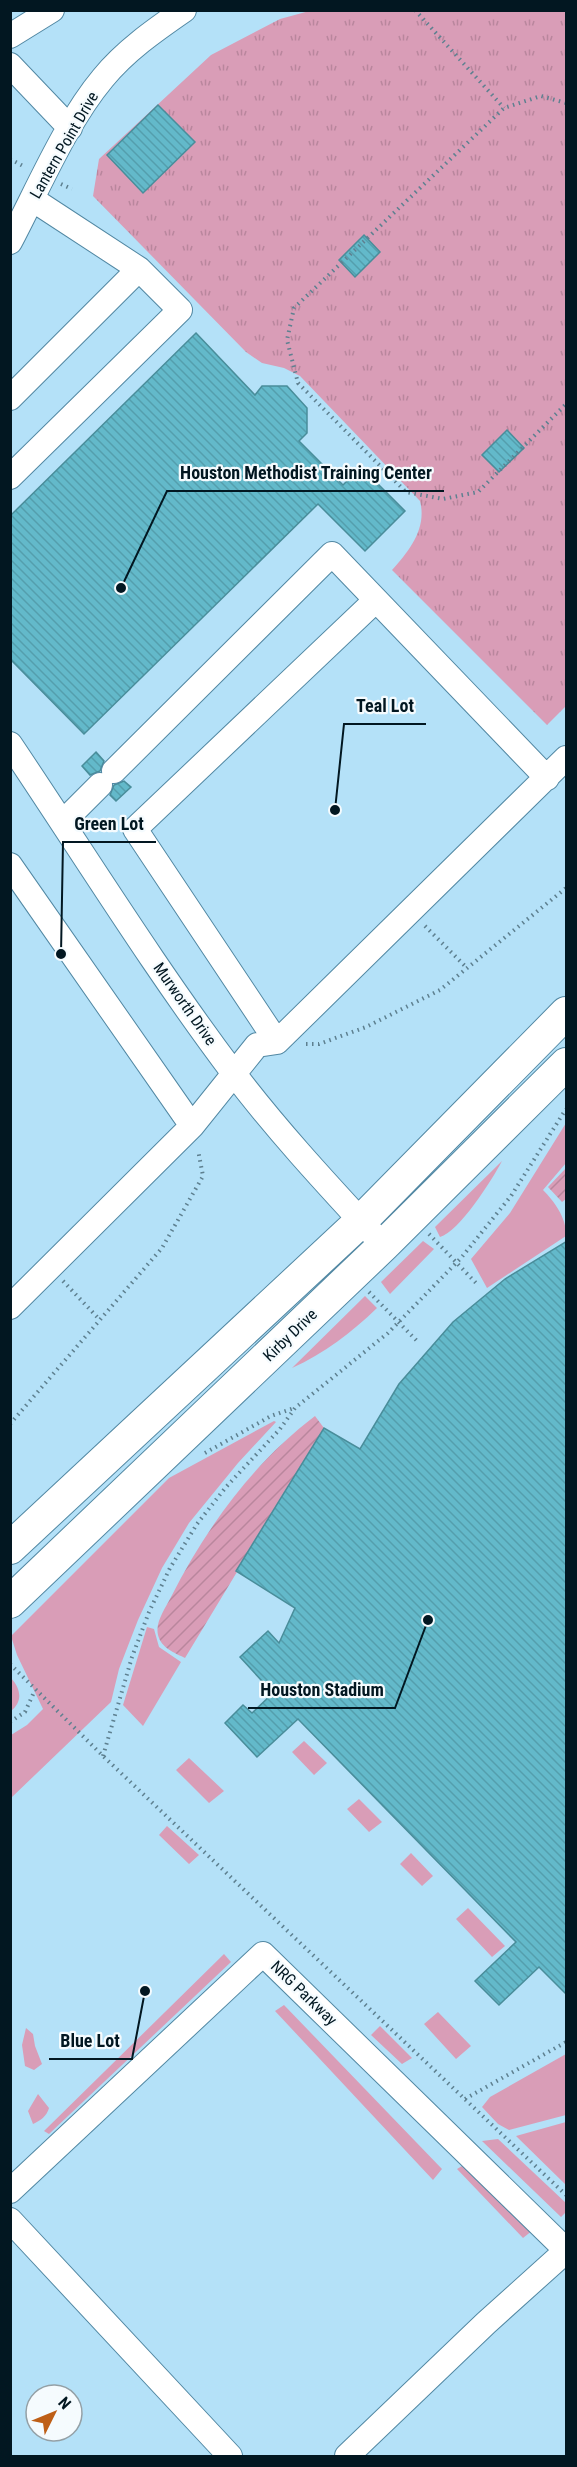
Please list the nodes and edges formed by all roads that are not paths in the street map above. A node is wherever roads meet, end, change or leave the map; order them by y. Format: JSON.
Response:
{"nodes":[{"id":1,"x":52,"y":10,"type":"edge"},
{"id":2,"x":184,"y":10,"type":"edge"},
{"id":3,"x":10,"y":36,"type":"edge"},
{"id":4,"x":10,"y":65,"type":"edge"},
{"id":5,"x":70,"y":128,"type":"junction"},
{"id":6,"x":32,"y":200,"type":"junction"},
{"id":7,"x":10,"y":242,"type":"edge"},
{"id":8,"x":139,"y":269,"type":"junction"},
{"id":9,"x":10,"y":398,"type":"edge"},
{"id":10,"x":10,"y":477,"type":"edge"},
{"id":11,"x":376,"y":600,"type":"junction"},
{"id":12,"x":10,"y":744,"type":"edge"},
{"id":13,"x":567,"y":758,"type":"edge"},
{"id":14,"x":547,"y":778,"type":"junction"},
{"id":15,"x":63,"y":822,"type":"junction"},
{"id":16,"x":10,"y":865,"type":"edge"},
{"id":17,"x":567,"y":1013,"type":"edge"},
{"id":18,"x":277,"y":1042,"type":"junction"},
{"id":19,"x":567,"y":1065,"type":"edge"},
{"id":20,"x":233,"y":1072,"type":"junction"},
{"id":21,"x":192,"y":1126,"type":"junction"},
{"id":22,"x":361,"y":1221,"type":"junction"},
{"id":23,"x":384,"y":1245,"type":"junction"},
{"id":24,"x":10,"y":1307,"type":"edge"},
{"id":25,"x":72,"y":1491,"type":"junction"},
{"id":26,"x":98,"y":1518,"type":"junction"},
{"id":27,"x":10,"y":1548,"type":"edge"},
{"id":28,"x":10,"y":1602,"type":"edge"},
{"id":29,"x":10,"y":2191,"type":"edge"},
{"id":30,"x":10,"y":2220,"type":"edge"},
{"id":31,"x":567,"y":2250,"type":"edge"},
{"id":32,"x":230,"y":2457,"type":"edge"},
{"id":33,"x":347,"y":2457,"type":"edge"}],
"edges":[{"from":1,"to":3,"type":"street"},
{"from":2,"to":5,"type":"street","name":"Lantern Point Drive"},
{"from":4,"to":5,"type":"street"},
{"from":5,"to":6,"type":"street","name":"Lantern Point Drive"},
{"from":6,"to":7,"type":"street","name":"Lantern Point Drive"},
{"from":6,"to":8,"type":"street"},
{"from":8,"to":9,"type":"street"},
{"from":8,"to":10,"type":"street"},
{"from":11,"to":14,"type":"street"},
{"from":11,"to":15,"type":"street"},
{"from":11,"to":18,"type":"street"},
{"from":12,"to":15,"type":"street","name":"Murworth Drive"},
{"from":13,"to":14,"type":"street"},
{"from":14,"to":18,"type":"street"},
{"from":15,"to":20,"type":"street","name":"Murworth Drive"},
{"from":16,"to":21,"type":"street"},
{"from":17,"to":22,"type":"main road"},
{"from":18,"to":20,"type":"street"},
{"from":19,"to":23,"type":"main road","name":"Kirby Drive"},
{"from":20,"to":21,"type":"street"},
{"from":20,"to":22,"type":"street","name":"Murworth Drive"},
{"from":21,"to":24,"type":"street"},
{"from":22,"to":23,"type":"street","name":"Murworth Drive"},
{"from":22,"to":25,"type":"main road"},
{"from":23,"to":26,"type":"main road","name":"Kirby Drive"},
{"from":25,"to":26,"type":"main road"},
{"from":25,"to":27,"type":"main road"},
{"from":26,"to":28,"type":"main road","name":"Kirby Drive"},
{"from":29,"to":31,"type":"street","name":"NRG Parkway"},
{"from":30,"to":32,"type":"street"},
{"from":31,"to":33,"type":"street"}]}
